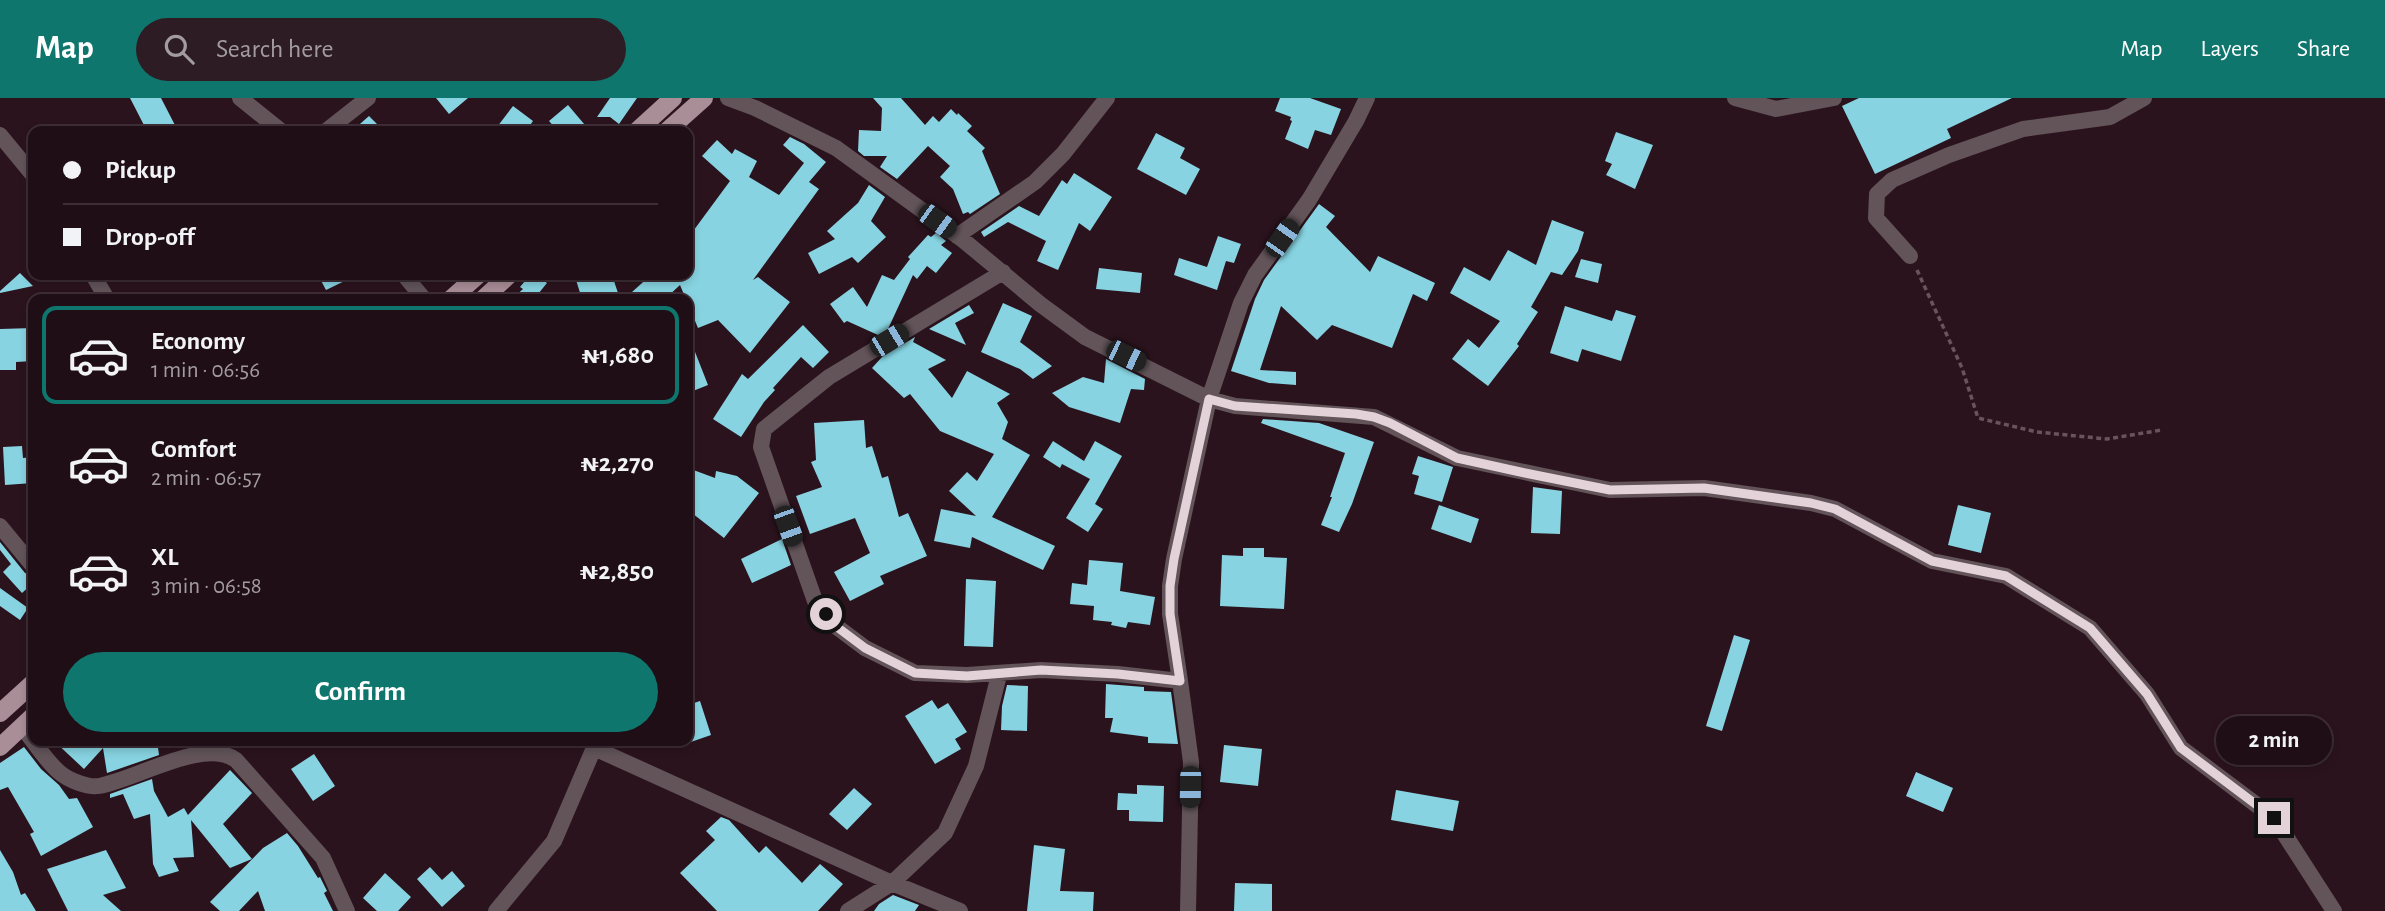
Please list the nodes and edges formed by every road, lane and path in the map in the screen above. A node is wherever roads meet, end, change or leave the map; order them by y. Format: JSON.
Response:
{"nodes":[{"id":1,"x":240,"y":98,"type":"edge"},
{"id":2,"x":368,"y":98,"type":"edge"},
{"id":3,"x":673,"y":98,"type":"edge"},
{"id":4,"x":704,"y":98,"type":"edge"},
{"id":5,"x":728,"y":98,"type":"edge"},
{"id":6,"x":1107,"y":98,"type":"edge"},
{"id":7,"x":1367,"y":98,"type":"edge"},
{"id":8,"x":1735,"y":98,"type":"edge"},
{"id":9,"x":1834,"y":98,"type":"edge"},
{"id":10,"x":2144,"y":98,"type":"edge"},
{"id":11,"x":275,"y":126,"type":"edge"},
{"id":12,"x":332,"y":126,"type":"edge"},
{"id":13,"x":642,"y":126,"type":"edge"},
{"id":14,"x":673,"y":126,"type":"edge"},
{"id":15,"x":0,"y":135,"type":"edge"},
{"id":16,"x":28,"y":169,"type":"edge"},
{"id":17,"x":957,"y":236,"type":"junction"},
{"id":18,"x":1910,"y":256,"type":"joint"},
{"id":19,"x":1003,"y":272,"type":"junction"},
{"id":20,"x":408,"y":280,"type":"edge"},
{"id":21,"x":472,"y":280,"type":"edge"},
{"id":22,"x":504,"y":280,"type":"edge"},
{"id":23,"x":420,"y":294,"type":"edge"},
{"id":24,"x":457,"y":294,"type":"edge"},
{"id":25,"x":488,"y":294,"type":"edge"},
{"id":26,"x":1209,"y":399,"type":"junction"},
{"id":27,"x":2162,"y":430,"type":"dead end"},
{"id":28,"x":0,"y":526,"type":"edge"},
{"id":29,"x":28,"y":560,"type":"edge"},
{"id":30,"x":999,"y":675,"type":"junction"},
{"id":31,"x":1180,"y":681,"type":"junction"},
{"id":32,"x":28,"y":688,"type":"edge"},
{"id":33,"x":0,"y":713,"type":"edge"},
{"id":34,"x":27,"y":721,"type":"edge"},
{"id":35,"x":43,"y":746,"type":"edge"},
{"id":36,"x":592,"y":746,"type":"edge"},
{"id":37,"x":597,"y":746,"type":"edge"},
{"id":38,"x":0,"y":747,"type":"edge"},
{"id":39,"x":892,"y":883,"type":"junction"},
{"id":40,"x":347,"y":911,"type":"edge"},
{"id":41,"x":496,"y":911,"type":"edge"},
{"id":42,"x":848,"y":911,"type":"edge"},
{"id":43,"x":960,"y":911,"type":"edge"},
{"id":44,"x":1188,"y":911,"type":"edge"},
{"id":45,"x":2334,"y":911,"type":"edge"}],
"edges":[{"from":1,"to":11,"type":"street"},
{"from":2,"to":12,"type":"street"},
{"from":3,"to":13,"type":"main road"},
{"from":4,"to":14,"type":"main road"},
{"from":5,"to":17,"type":"street"},
{"from":6,"to":17,"type":"street"},
{"from":7,"to":26,"type":"street"},
{"from":8,"to":9,"type":"street"},
{"from":10,"to":18,"type":"street"},
{"from":15,"to":16,"type":"street"},
{"from":17,"to":19,"type":"street"},
{"from":18,"to":27,"type":"path"},
{"from":19,"to":26,"type":"street"},
{"from":19,"to":30,"type":"street"},
{"from":20,"to":23,"type":"street"},
{"from":21,"to":24,"type":"main road"},
{"from":22,"to":25,"type":"main road"},
{"from":26,"to":31,"type":"street"},
{"from":26,"to":45,"type":"street"},
{"from":28,"to":29,"type":"street"},
{"from":30,"to":31,"type":"street"},
{"from":30,"to":39,"type":"street"},
{"from":31,"to":44,"type":"street"},
{"from":32,"to":33,"type":"main road"},
{"from":34,"to":38,"type":"main road"},
{"from":35,"to":40,"type":"street"},
{"from":36,"to":41,"type":"street"},
{"from":37,"to":39,"type":"street"},
{"from":39,"to":42,"type":"street"},
{"from":39,"to":43,"type":"street"}]}
